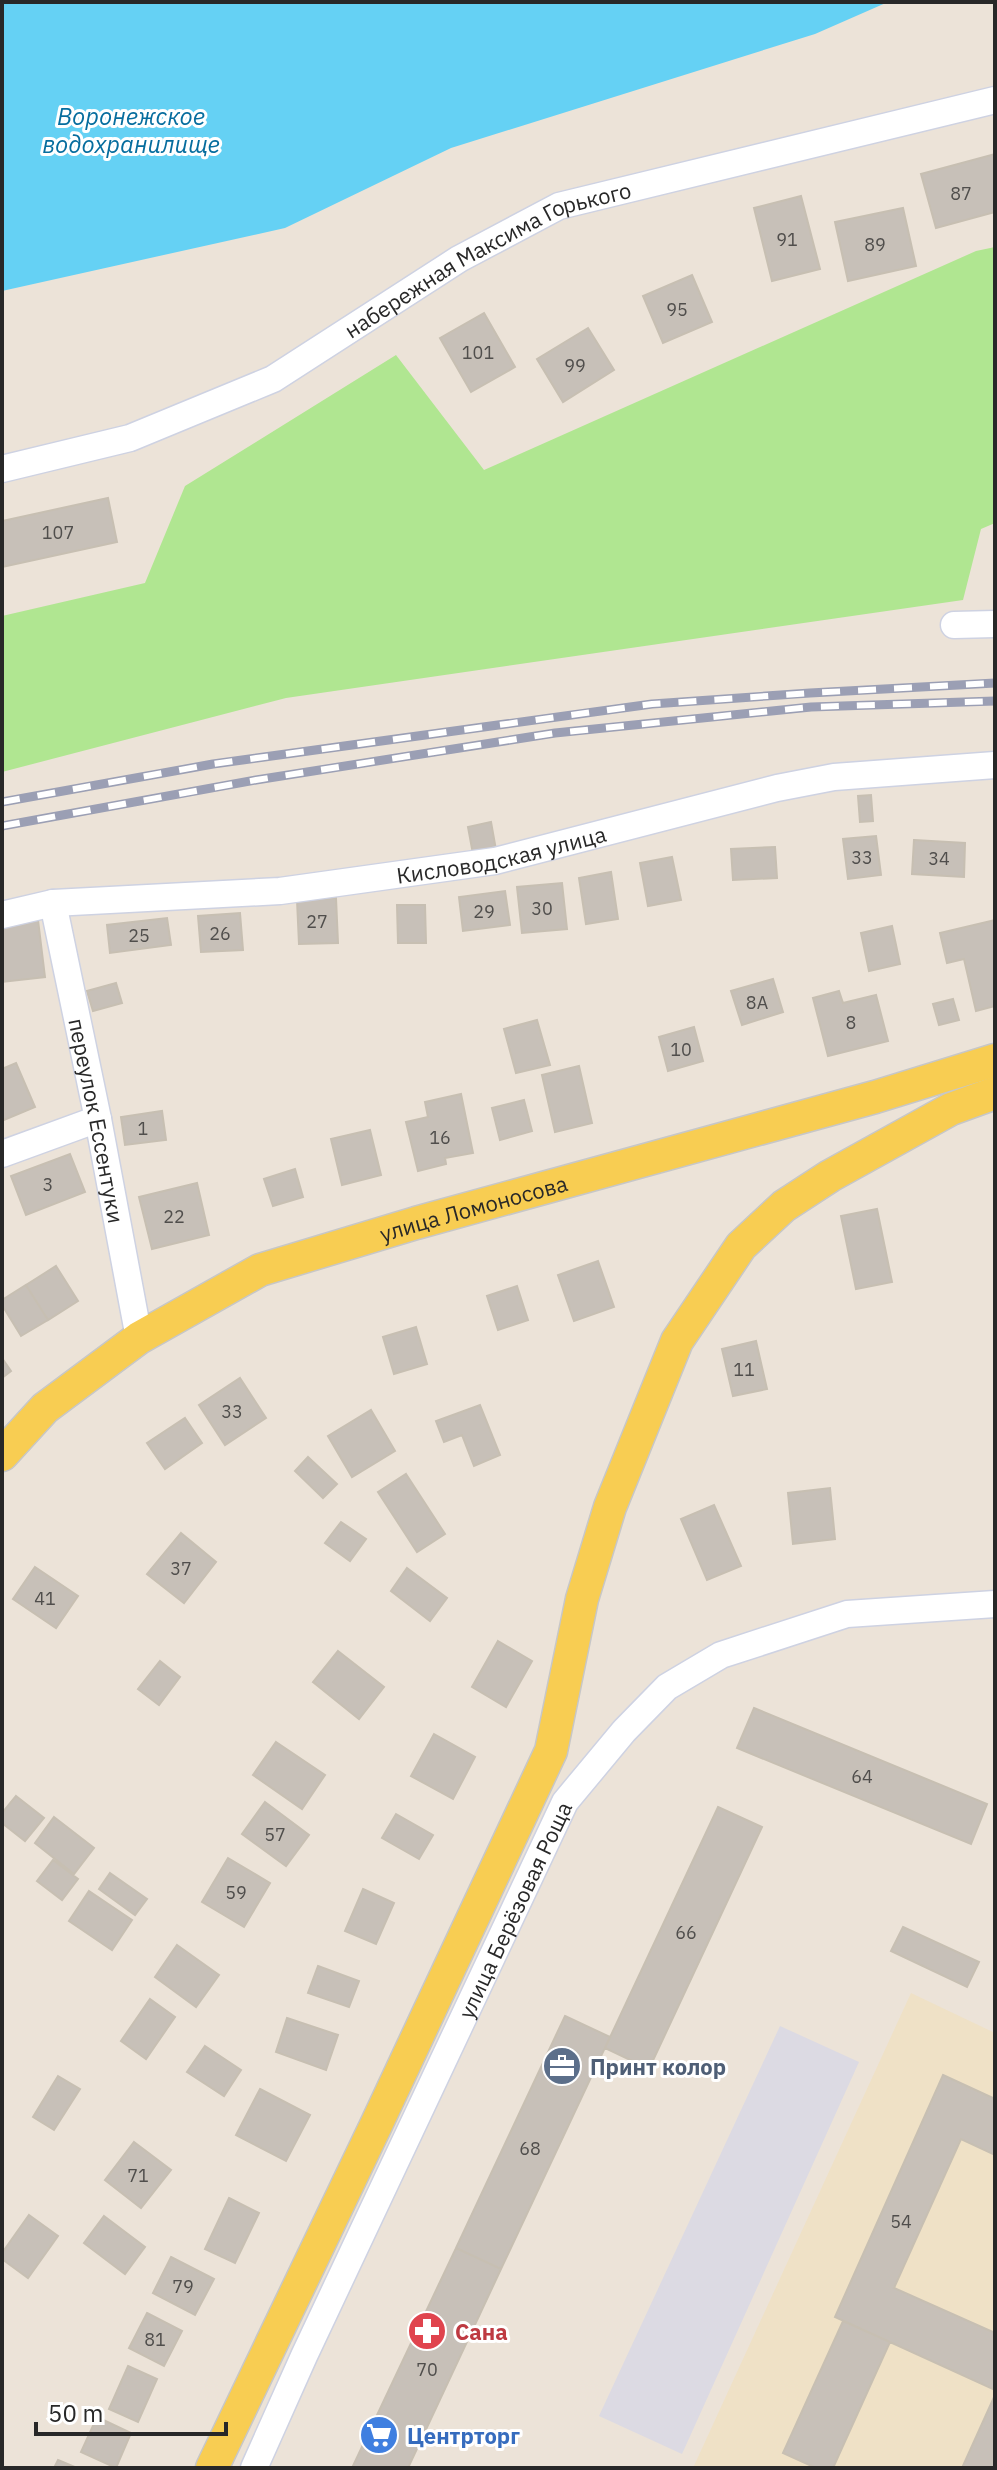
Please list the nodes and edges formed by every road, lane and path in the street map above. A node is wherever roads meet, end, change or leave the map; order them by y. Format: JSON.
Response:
{"nodes":[{"id":1,"x":995,"y":100,"type":"edge"},
{"id":2,"x":2,"y":469,"type":"edge"},
{"id":3,"x":995,"y":624,"type":"edge"},
{"id":4,"x":954,"y":625,"type":"dead end"},
{"id":5,"x":995,"y":765,"type":"edge"},
{"id":6,"x":53,"y":903,"type":"junction"},
{"id":7,"x":2,"y":915,"type":"edge"},
{"id":8,"x":995,"y":1060,"type":"edge"},
{"id":9,"x":995,"y":1093,"type":"edge"},
{"id":10,"x":98,"y":1119,"type":"junction"},
{"id":11,"x":2,"y":1154,"type":"edge"},
{"id":12,"x":139,"y":1338,"type":"junction"},
{"id":13,"x":2,"y":1455,"type":"edge"},
{"id":14,"x":995,"y":1604,"type":"edge"},
{"id":15,"x":212,"y":2468,"type":"edge"},
{"id":16,"x":254,"y":2468,"type":"edge"}],
"edges":[{"from":1,"to":2,"type":"street","name":"набережная Максима Горького"},
{"from":3,"to":4,"type":"street"},
{"from":5,"to":6,"type":"street","name":"Кисловодская улица"},
{"from":6,"to":7,"type":"street","name":"Кисловодская улица"},
{"from":6,"to":10,"type":"street","name":"переулок Ессентуки"},
{"from":8,"to":12,"type":"main road","name":"улица Ломоносова"},
{"from":9,"to":15,"type":"main road"},
{"from":10,"to":11,"type":"street"},
{"from":10,"to":12,"type":"street","name":"переулок Ессентуки"},
{"from":12,"to":13,"type":"main road","name":"улица Ломоносова"},
{"from":14,"to":16,"type":"street","name":"улица Берёзовая Роща"}]}
